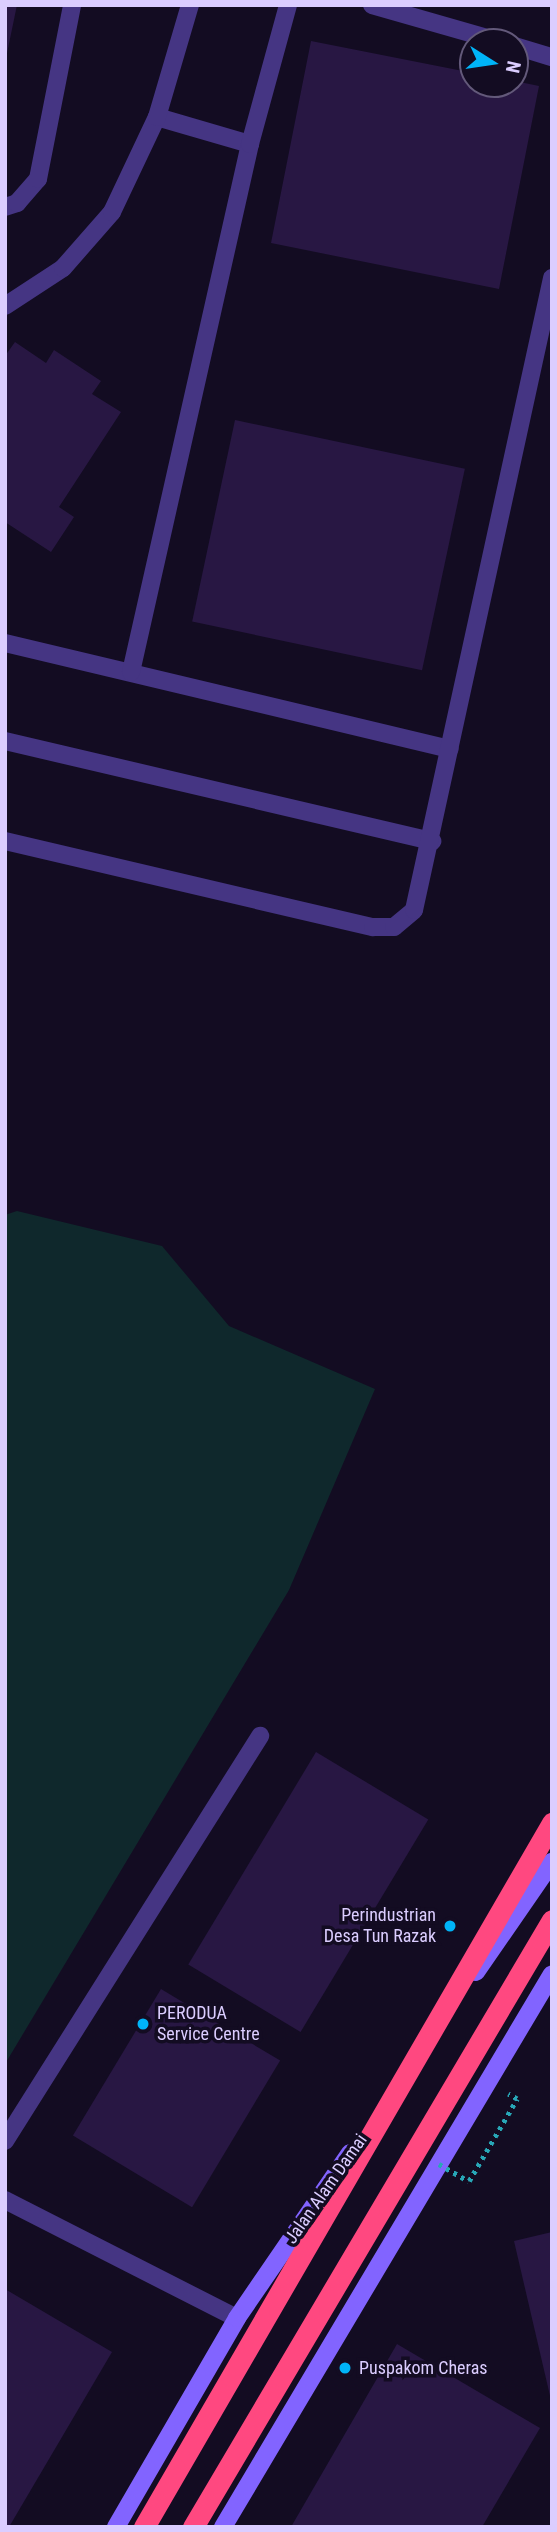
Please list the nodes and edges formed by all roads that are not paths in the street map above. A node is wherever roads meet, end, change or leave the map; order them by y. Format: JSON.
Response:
{"nodes":[{"id":1,"x":72,"y":5,"type":"edge"},
{"id":2,"x":190,"y":5,"type":"edge"},
{"id":3,"x":288,"y":5,"type":"edge"},
{"id":4,"x":372,"y":5,"type":"edge"},
{"id":5,"x":459,"y":30,"type":"edge"},
{"id":6,"x":529,"y":50,"type":"edge"},
{"id":7,"x":552,"y":57,"type":"edge"},
{"id":8,"x":157,"y":117,"type":"junction"},
{"id":9,"x":250,"y":144,"type":"junction"},
{"id":10,"x":5,"y":208,"type":"edge"},
{"id":11,"x":552,"y":278,"type":"edge"},
{"id":12,"x":5,"y":306,"type":"edge"},
{"id":13,"x":5,"y":643,"type":"edge"},
{"id":14,"x":131,"y":672,"type":"junction"},
{"id":15,"x":5,"y":741,"type":"edge"},
{"id":16,"x":450,"y":748,"type":"junction"},
{"id":17,"x":5,"y":841,"type":"edge"},
{"id":18,"x":432,"y":841,"type":"junction"},
{"id":19,"x":260,"y":1736,"type":"dead end"},
{"id":20,"x":552,"y":1823,"type":"edge"},
{"id":21,"x":552,"y":1862,"type":"edge"},
{"id":22,"x":552,"y":1920,"type":"edge"},
{"id":23,"x":552,"y":1974,"type":"edge"},
{"id":24,"x":5,"y":2141,"type":"edge"},
{"id":25,"x":5,"y":2200,"type":"edge"},
{"id":26,"x":237,"y":2318,"type":"junction"},
{"id":27,"x":116,"y":2527,"type":"edge"},
{"id":28,"x":144,"y":2527,"type":"edge"},
{"id":29,"x":193,"y":2527,"type":"edge"},
{"id":30,"x":223,"y":2527,"type":"edge"}],
"edges":[{"from":1,"to":10,"type":"street"},
{"from":2,"to":8,"type":"street"},
{"from":3,"to":9,"type":"street"},
{"from":4,"to":5,"type":"street"},
{"from":6,"to":7,"type":"street"},
{"from":8,"to":9,"type":"street"},
{"from":8,"to":12,"type":"street"},
{"from":9,"to":14,"type":"street"},
{"from":11,"to":16,"type":"street"},
{"from":13,"to":14,"type":"street"},
{"from":14,"to":16,"type":"street"},
{"from":15,"to":18,"type":"street"},
{"from":16,"to":18,"type":"street"},
{"from":17,"to":18,"type":"street"},
{"from":19,"to":24,"type":"street"},
{"from":20,"to":28,"type":"highway","bridge":true},
{"from":21,"to":26,"type":"main road","name":"Jalan Alam Damai"},
{"from":22,"to":29,"type":"highway","bridge":true},
{"from":23,"to":30,"type":"main road"},
{"from":25,"to":26,"type":"street"},
{"from":26,"to":27,"type":"main road","name":"Jalan Alam Damai"}]}
